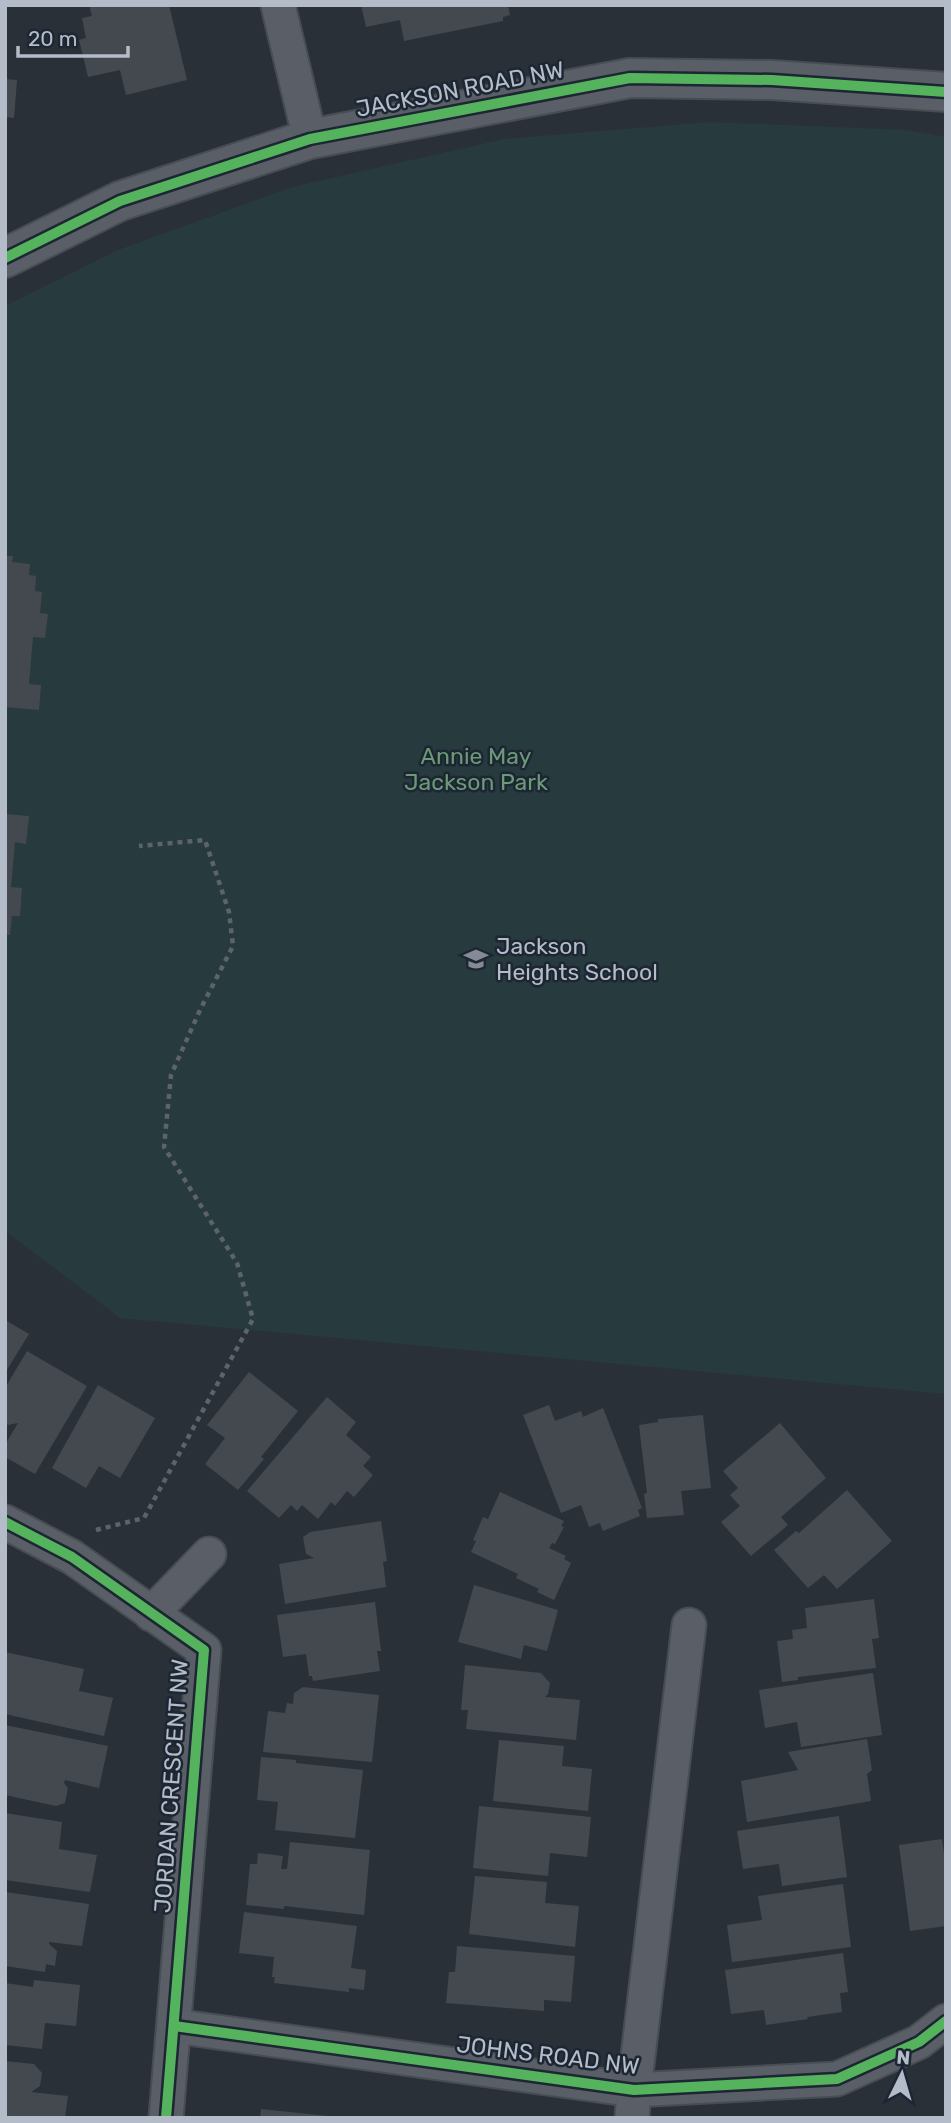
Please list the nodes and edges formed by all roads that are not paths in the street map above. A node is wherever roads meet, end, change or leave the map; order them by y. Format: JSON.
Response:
{"nodes":[{"id":1,"x":278,"y":5,"type":"edge"},
{"id":2,"x":946,"y":92,"type":"edge"},
{"id":3,"x":310,"y":139,"type":"junction"},
{"id":4,"x":5,"y":258,"type":"edge"},
{"id":5,"x":5,"y":1522,"type":"edge"},
{"id":6,"x":209,"y":1554,"type":"dead end"},
{"id":7,"x":151,"y":1614,"type":"junction"},
{"id":8,"x":689,"y":1625,"type":"dead end"},
{"id":9,"x":946,"y":2021,"type":"edge"},
{"id":10,"x":174,"y":2026,"type":"junction"},
{"id":11,"x":633,"y":2104,"type":"edge"},
{"id":12,"x":166,"y":2118,"type":"edge"}],
"edges":[{"from":1,"to":3,"type":"street"},
{"from":2,"to":3,"type":"street","name":"JACKSON ROAD NW"},
{"from":3,"to":4,"type":"street","name":"JACKSON ROAD NW"},
{"from":5,"to":7,"type":"street","name":"JORDAN CRESCENT NW"},
{"from":6,"to":7,"type":"street"},
{"from":7,"to":10,"type":"street","name":"JORDAN CRESCENT NW"},
{"from":8,"to":11,"type":"street","name":"JOHNS ROAD NW"},
{"from":9,"to":11,"type":"street","name":"JOHNS ROAD NW"},
{"from":10,"to":11,"type":"street","name":"JOHNS ROAD NW"},
{"from":10,"to":12,"type":"street","name":"JORDAN CRESCENT NW"}]}
